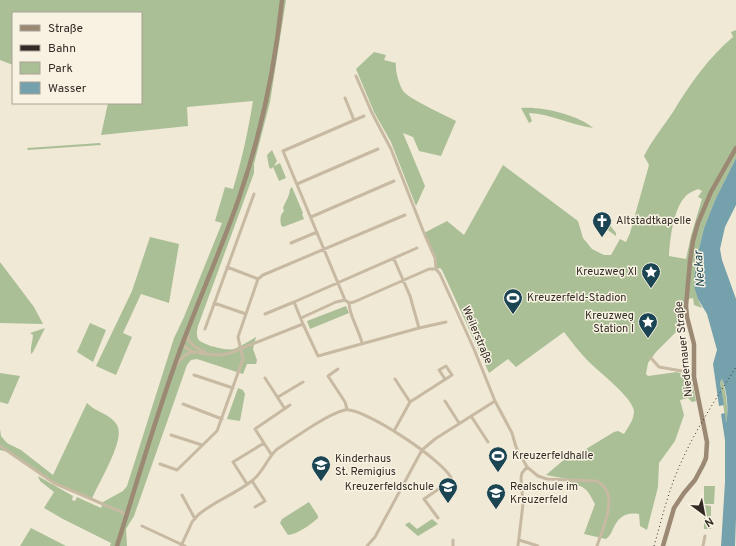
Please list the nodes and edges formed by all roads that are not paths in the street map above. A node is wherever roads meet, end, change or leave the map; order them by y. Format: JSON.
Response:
{"nodes":[{"id":1,"x":282,"y":0,"type":"edge"},
{"id":2,"x":356,"y":76,"type":"dead end"},
{"id":3,"x":345,"y":98,"type":"dead end"},
{"id":4,"x":364,"y":116,"type":"dead end"},
{"id":5,"x":354,"y":120,"type":"junction"},
{"id":6,"x":736,"y":148,"type":"edge"},
{"id":7,"x":378,"y":149,"type":"dead end"},
{"id":8,"x":394,"y":181,"type":"dead end"},
{"id":9,"x":297,"y":184,"type":"junction"},
{"id":10,"x":254,"y":194,"type":"dead end"},
{"id":11,"x":405,"y":215,"type":"dead end"},
{"id":12,"x":311,"y":216,"type":"junction"},
{"id":13,"x":317,"y":232,"type":"junction"},
{"id":14,"x":291,"y":243,"type":"dead end"},
{"id":15,"x":417,"y":248,"type":"dead end"},
{"id":16,"x":324,"y":249,"type":"junction"},
{"id":17,"x":394,"y":259,"type":"junction"},
{"id":18,"x":228,"y":267,"type":"junction"},
{"id":19,"x":436,"y":269,"type":"junction"},
{"id":20,"x":258,"y":278,"type":"junction"},
{"id":21,"x":403,"y":280,"type":"junction"},
{"id":22,"x":338,"y":284,"type":"junction"},
{"id":23,"x":345,"y":300,"type":"junction"},
{"id":24,"x":294,"y":302,"type":"junction"},
{"id":25,"x":214,"y":303,"type":"junction"},
{"id":26,"x":349,"y":303,"type":"junction"},
{"id":27,"x":246,"y":314,"type":"junction"},
{"id":28,"x":265,"y":314,"type":"dead end"},
{"id":29,"x":301,"y":318,"type":"junction"},
{"id":30,"x":446,"y":322,"type":"dead end"},
{"id":31,"x":303,"y":324,"type":"junction"},
{"id":32,"x":189,"y":327,"type":"junction"},
{"id":33,"x":419,"y":328,"type":"junction"},
{"id":34,"x":205,"y":329,"type":"dead end"},
{"id":35,"x":362,"y":343,"type":"junction"},
{"id":36,"x":182,"y":345,"type":"junction"},
{"id":37,"x":196,"y":347,"type":"junction"},
{"id":38,"x":241,"y":349,"type":"junction"},
{"id":39,"x":193,"y":352,"type":"junction"},
{"id":40,"x":207,"y":353,"type":"junction"},
{"id":41,"x":651,"y":358,"type":"dead end"},
{"id":42,"x":174,"y":368,"type":"junction"},
{"id":43,"x":338,"y":369,"type":"dead end"},
{"id":44,"x":194,"y":375,"type":"dead end"},
{"id":45,"x":694,"y":377,"type":"junction"},
{"id":46,"x":265,"y":378,"type":"dead end"},
{"id":47,"x":395,"y":379,"type":"dead end"},
{"id":48,"x":445,"y":379,"type":"junction"},
{"id":49,"x":303,"y":382,"type":"dead end"},
{"id":50,"x":233,"y":388,"type":"junction"},
{"id":51,"x":278,"y":397,"type":"junction"},
{"id":52,"x":445,"y":401,"type":"dead end"},
{"id":53,"x":495,"y":401,"type":"junction"},
{"id":54,"x":410,"y":402,"type":"junction"},
{"id":55,"x":183,"y":404,"type":"dead end"},
{"id":56,"x":290,"y":405,"type":"dead end"},
{"id":57,"x":285,"y":409,"type":"junction"},
{"id":58,"x":347,"y":409,"type":"junction"},
{"id":59,"x":471,"y":416,"type":"junction"},
{"id":60,"x":222,"y":419,"type":"junction"},
{"id":61,"x":459,"y":423,"type":"junction"},
{"id":62,"x":394,"y":431,"type":"junction"},
{"id":63,"x":171,"y":435,"type":"dead end"},
{"id":64,"x":488,"y":442,"type":"dead end"},
{"id":65,"x":264,"y":443,"type":"junction"},
{"id":66,"x":202,"y":445,"type":"junction"},
{"id":67,"x":0,"y":446,"type":"edge"},
{"id":68,"x":422,"y":450,"type":"junction"},
{"id":69,"x":271,"y":454,"type":"junction"},
{"id":70,"x":160,"y":464,"type":"dead end"},
{"id":71,"x":527,"y":468,"type":"junction"},
{"id":72,"x":252,"y":481,"type":"junction"},
{"id":73,"x":247,"y":484,"type":"junction"},
{"id":74,"x":182,"y":496,"type":"dead end"},
{"id":75,"x":255,"y":508,"type":"dead end"},
{"id":76,"x":126,"y":514,"type":"junction"},
{"id":77,"x":438,"y":518,"type":"dead end"},
{"id":78,"x":195,"y":519,"type":"junction"},
{"id":79,"x":142,"y":526,"type":"dead end"},
{"id":80,"x":705,"y":536,"type":"dead end"},
{"id":81,"x":453,"y":540,"type":"dead end"},
{"id":82,"x":519,"y":540,"type":"junction"},
{"id":83,"x":117,"y":546,"type":"edge"},
{"id":84,"x":183,"y":546,"type":"edge"},
{"id":85,"x":367,"y":546,"type":"edge"},
{"id":86,"x":453,"y":546,"type":"edge"},
{"id":87,"x":518,"y":546,"type":"edge"},
{"id":88,"x":538,"y":546,"type":"edge"},
{"id":89,"x":597,"y":546,"type":"edge"},
{"id":90,"x":663,"y":546,"type":"edge"},
{"id":91,"x":704,"y":546,"type":"edge"}],
"edges":[{"from":1,"to":32,"type":"main road"},
{"from":2,"to":19,"type":"street","name":"Weilerstraße"},
{"from":3,"to":5,"type":"street"},
{"from":4,"to":5,"type":"street"},
{"from":5,"to":9,"type":"street"},
{"from":6,"to":45,"type":"main road","name":"Niedernauer Straße"},
{"from":7,"to":9,"type":"street"},
{"from":8,"to":12,"type":"street"},
{"from":9,"to":12,"type":"street"},
{"from":10,"to":18,"type":"street"},
{"from":11,"to":16,"type":"street"},
{"from":12,"to":13,"type":"street"},
{"from":13,"to":14,"type":"street"},
{"from":13,"to":16,"type":"street"},
{"from":15,"to":17,"type":"street"},
{"from":16,"to":20,"type":"street"},
{"from":16,"to":22,"type":"street"},
{"from":17,"to":21,"type":"street"},
{"from":17,"to":22,"type":"street"},
{"from":18,"to":20,"type":"street"},
{"from":18,"to":25,"type":"street"},
{"from":19,"to":21,"type":"street"},
{"from":19,"to":53,"type":"street","name":"Weilerstraße"},
{"from":20,"to":27,"type":"street"},
{"from":21,"to":26,"type":"street"},
{"from":21,"to":33,"type":"street"},
{"from":22,"to":23,"type":"street"},
{"from":22,"to":24,"type":"street"},
{"from":23,"to":26,"type":"street"},
{"from":23,"to":29,"type":"street"},
{"from":24,"to":28,"type":"street"},
{"from":24,"to":29,"type":"street"},
{"from":25,"to":27,"type":"street"},
{"from":25,"to":34,"type":"street"},
{"from":26,"to":35,"type":"street"},
{"from":27,"to":38,"type":"street"},
{"from":29,"to":31,"type":"street"},
{"from":30,"to":33,"type":"street"},
{"from":31,"to":35,"type":"street"},
{"from":31,"to":38,"type":"street"},
{"from":32,"to":36,"type":"main road"},
{"from":32,"to":37,"type":"street"},
{"from":33,"to":35,"type":"street"},
{"from":36,"to":37,"type":"street"},
{"from":36,"to":39,"type":"street"},
{"from":36,"to":42,"type":"main road"},
{"from":37,"to":40,"type":"street"},
{"from":38,"to":40,"type":"street"},
{"from":38,"to":50,"type":"street"},
{"from":39,"to":40,"type":"street"},
{"from":39,"to":42,"type":"street"},
{"from":41,"to":45,"type":"street"},
{"from":42,"to":76,"type":"main road"},
{"from":43,"to":58,"type":"street"},
{"from":44,"to":50,"type":"street"},
{"from":45,"to":90,"type":"main road","name":"Niedernauer Straße"},
{"from":46,"to":51,"type":"street"},
{"from":47,"to":54,"type":"street"},
{"from":48,"to":48,"type":"street"},
{"from":48,"to":54,"type":"street"},
{"from":49,"to":51,"type":"street"},
{"from":50,"to":60,"type":"street"},
{"from":51,"to":57,"type":"street"},
{"from":52,"to":61,"type":"street"},
{"from":53,"to":59,"type":"street"},
{"from":53,"to":71,"type":"street","name":"Weilerstraße"},
{"from":54,"to":62,"type":"street"},
{"from":55,"to":60,"type":"street"},
{"from":56,"to":57,"type":"street"},
{"from":57,"to":65,"type":"street"},
{"from":58,"to":62,"type":"street"},
{"from":58,"to":69,"type":"street"},
{"from":59,"to":61,"type":"street"},
{"from":59,"to":64,"type":"street"},
{"from":60,"to":66,"type":"street"},
{"from":61,"to":68,"type":"street"},
{"from":62,"to":68,"type":"street"},
{"from":63,"to":66,"type":"street"},
{"from":65,"to":69,"type":"street"},
{"from":65,"to":73,"type":"street"},
{"from":66,"to":70,"type":"street"},
{"from":67,"to":76,"type":"street"},
{"from":68,"to":77,"type":"street"},
{"from":68,"to":85,"type":"street"},
{"from":69,"to":72,"type":"street"},
{"from":71,"to":82,"type":"street"},
{"from":71,"to":89,"type":"street"},
{"from":72,"to":73,"type":"street"},
{"from":72,"to":75,"type":"street"},
{"from":73,"to":78,"type":"street"},
{"from":74,"to":78,"type":"street"},
{"from":76,"to":83,"type":"main road"},
{"from":78,"to":84,"type":"street"},
{"from":79,"to":84,"type":"street"},
{"from":80,"to":91,"type":"street"},
{"from":81,"to":86,"type":"street"},
{"from":82,"to":87,"type":"street"},
{"from":82,"to":88,"type":"street"}]}
